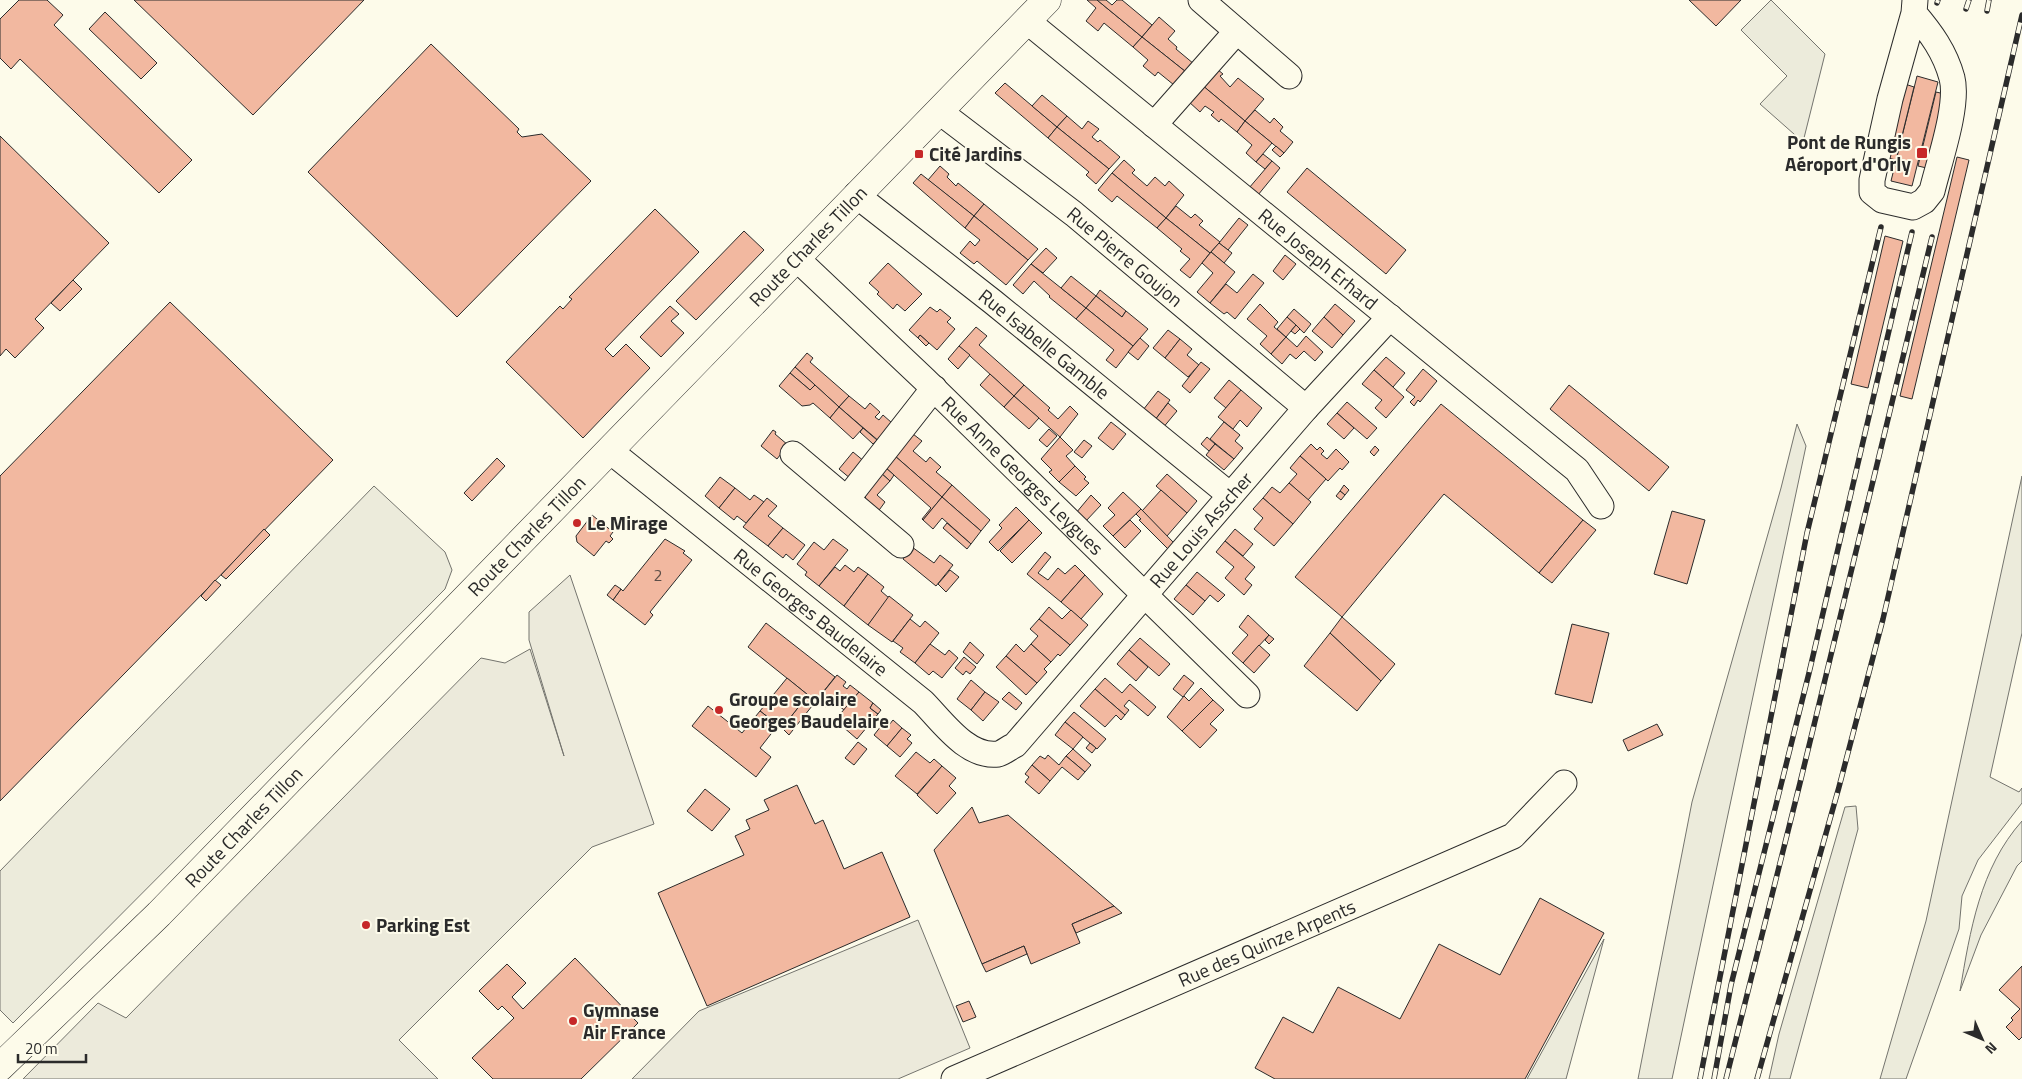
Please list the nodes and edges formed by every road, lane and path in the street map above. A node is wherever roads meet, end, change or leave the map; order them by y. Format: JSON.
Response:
{"nodes":[{"id":1,"x":1047,"y":0,"type":"edge"},
{"id":2,"x":1201,"y":0,"type":"edge"},
{"id":3,"x":1914,"y":6,"type":"edge"},
{"id":4,"x":1027,"y":20,"type":"junction"},
{"id":5,"x":1237,"y":31,"type":"junction"},
{"id":6,"x":1289,"y":76,"type":"dead end"},
{"id":7,"x":940,"y":112,"type":"junction"},
{"id":8,"x":1154,"y":125,"type":"junction"},
{"id":9,"x":856,"y":195,"type":"junction"},
{"id":10,"x":796,"y":258,"type":"junction"},
{"id":11,"x":1390,"y":317,"type":"junction"},
{"id":12,"x":934,"y":388,"type":"junction"},
{"id":13,"x":1306,"y":408,"type":"junction"},
{"id":14,"x":609,"y":450,"type":"junction"},
{"id":15,"x":793,"y":454,"type":"dead end"},
{"id":16,"x":1230,"y":495,"type":"junction"},
{"id":17,"x":847,"y":499,"type":"junction"},
{"id":18,"x":1601,"y":506,"type":"dead end"},
{"id":19,"x":900,"y":546,"type":"dead end"},
{"id":20,"x":1145,"y":596,"type":"junction"},
{"id":21,"x":1247,"y":695,"type":"dead end"},
{"id":22,"x":1015,"y":745,"type":"joint"},
{"id":23,"x":1564,"y":783,"type":"dead end"},
{"id":24,"x":0,"y":1067,"type":"edge"},
{"id":25,"x":954,"y":1079,"type":"edge"}],
"edges":[{"from":1,"to":4,"type":"main road","name":"Route Charles Tillon"},
{"from":2,"to":5,"type":"street"},
{"from":3,"to":3,"type":"street"},
{"from":4,"to":7,"type":"main road","name":"Route Charles Tillon"},
{"from":4,"to":8,"type":"street","name":"Rue Joseph Erhard"},
{"from":5,"to":6,"type":"street"},
{"from":5,"to":8,"type":"street"},
{"from":7,"to":9,"type":"main road","name":"Route Charles Tillon"},
{"from":7,"to":13,"type":"street","name":"Rue Pierre Goujon"},
{"from":8,"to":11,"type":"street","name":"Rue Joseph Erhard"},
{"from":9,"to":10,"type":"main road","name":"Route Charles Tillon"},
{"from":9,"to":16,"type":"street","name":"Rue Isabelle Gamble"},
{"from":10,"to":12,"type":"street","name":"Rue Anne Georges Leygues"},
{"from":10,"to":14,"type":"main road","name":"Route Charles Tillon"},
{"from":11,"to":13,"type":"street","name":"Rue Louis Asscher"},
{"from":11,"to":18,"type":"street","name":"Rue Joseph Erhard"},
{"from":12,"to":17,"type":"street"},
{"from":12,"to":20,"type":"street","name":"Rue Anne Georges Leygues"},
{"from":13,"to":16,"type":"street","name":"Rue Louis Asscher"},
{"from":14,"to":22,"type":"street","name":"Rue Georges Baudelaire"},
{"from":14,"to":24,"type":"main road","name":"Route Charles Tillon"},
{"from":15,"to":17,"type":"street"},
{"from":16,"to":20,"type":"street","name":"Rue Louis Asscher"},
{"from":17,"to":19,"type":"street"},
{"from":20,"to":21,"type":"street","name":"Rue Anne Georges Leygues"},
{"from":20,"to":22,"type":"street","name":"Rue Louis Asscher"},
{"from":23,"to":25,"type":"street","name":"Rue des Quinze Arpents"}]}
